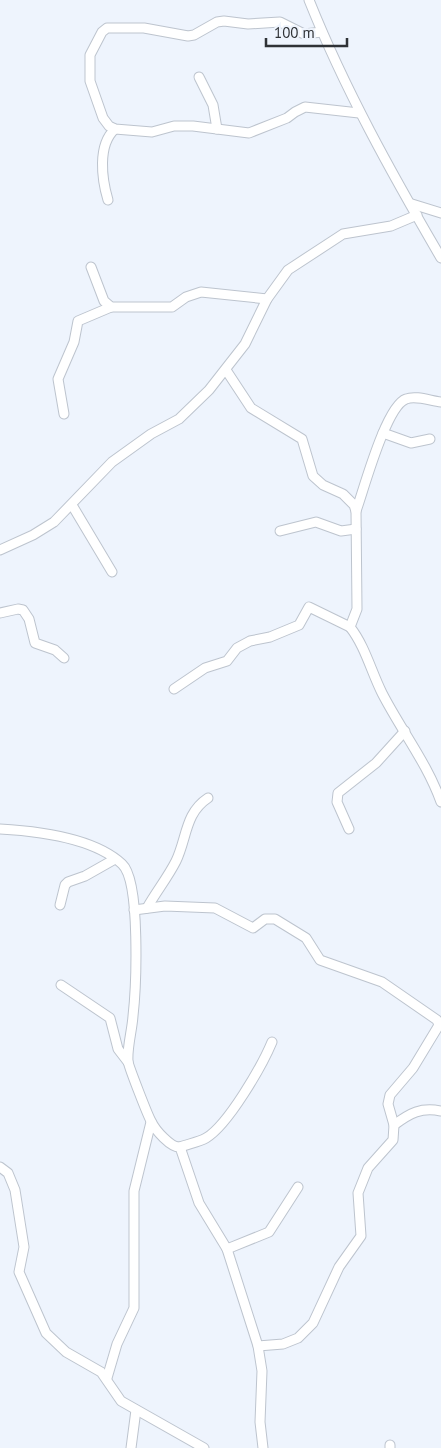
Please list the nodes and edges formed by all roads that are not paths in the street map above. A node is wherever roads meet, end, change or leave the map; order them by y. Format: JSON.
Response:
{"nodes":[{"id":1,"x":309,"y":0,"type":"edge"},
{"id":2,"x":322,"y":32,"type":"junction"},
{"id":3,"x":199,"y":77,"type":"dead end"},
{"id":4,"x":359,"y":113,"type":"junction"},
{"id":5,"x":115,"y":129,"type":"junction"},
{"id":6,"x":217,"y":129,"type":"junction"},
{"id":7,"x":108,"y":200,"type":"dead end"},
{"id":8,"x":412,"y":204,"type":"junction"},
{"id":9,"x":441,"y":213,"type":"edge"},
{"id":10,"x":418,"y":215,"type":"junction"},
{"id":11,"x":441,"y":258,"type":"edge"},
{"id":12,"x":92,"y":266,"type":"dead end"},
{"id":13,"x":267,"y":299,"type":"junction"},
{"id":14,"x":111,"y":307,"type":"junction"},
{"id":15,"x":226,"y":370,"type":"junction"},
{"id":16,"x":441,"y":402,"type":"edge"},
{"id":17,"x":64,"y":414,"type":"dead end"},
{"id":18,"x":383,"y":433,"type":"junction"},
{"id":19,"x":430,"y":439,"type":"dead end"},
{"id":20,"x":72,"y":506,"type":"junction"},
{"id":21,"x":356,"y":511,"type":"junction"},
{"id":22,"x":356,"y":529,"type":"junction"},
{"id":23,"x":280,"y":530,"type":"dead end"},
{"id":24,"x":0,"y":550,"type":"edge"},
{"id":25,"x":112,"y":572,"type":"dead end"},
{"id":26,"x":0,"y":613,"type":"edge"},
{"id":27,"x":350,"y":627,"type":"junction"},
{"id":28,"x":64,"y":658,"type":"dead end"},
{"id":29,"x":174,"y":689,"type":"dead end"},
{"id":30,"x":405,"y":730,"type":"junction"},
{"id":31,"x":208,"y":798,"type":"dead end"},
{"id":32,"x":441,"y":802,"type":"edge"},
{"id":33,"x":0,"y":829,"type":"edge"},
{"id":34,"x":350,"y":829,"type":"dead end"},
{"id":35,"x":116,"y":859,"type":"junction"},
{"id":36,"x":60,"y":905,"type":"dead end"},
{"id":37,"x":147,"y":908,"type":"junction"},
{"id":38,"x":134,"y":910,"type":"junction"},
{"id":39,"x":61,"y":984,"type":"dead end"},
{"id":40,"x":272,"y":1042,"type":"dead end"},
{"id":41,"x":128,"y":1062,"type":"junction"},
{"id":42,"x":441,"y":1110,"type":"edge"},
{"id":43,"x":151,"y":1122,"type":"junction"},
{"id":44,"x":394,"y":1125,"type":"junction"},
{"id":45,"x":180,"y":1147,"type":"junction"},
{"id":46,"x":0,"y":1167,"type":"edge"},
{"id":47,"x":298,"y":1187,"type":"dead end"},
{"id":48,"x":227,"y":1249,"type":"junction"},
{"id":49,"x":258,"y":1346,"type":"junction"},
{"id":50,"x":107,"y":1378,"type":"junction"},
{"id":51,"x":136,"y":1410,"type":"junction"},
{"id":52,"x":131,"y":1448,"type":"edge"},
{"id":53,"x":204,"y":1448,"type":"edge"},
{"id":54,"x":263,"y":1448,"type":"edge"}],
"edges":[{"from":1,"to":2,"type":"street"},
{"from":2,"to":4,"type":"street"},
{"from":2,"to":5,"type":"street"},
{"from":3,"to":6,"type":"street"},
{"from":4,"to":6,"type":"street"},
{"from":4,"to":8,"type":"street"},
{"from":5,"to":6,"type":"street"},
{"from":5,"to":7,"type":"street"},
{"from":8,"to":9,"type":"street"},
{"from":8,"to":10,"type":"street"},
{"from":10,"to":11,"type":"street"},
{"from":10,"to":13,"type":"street"},
{"from":12,"to":14,"type":"street"},
{"from":13,"to":14,"type":"street"},
{"from":13,"to":15,"type":"street"},
{"from":14,"to":17,"type":"street"},
{"from":15,"to":20,"type":"street"},
{"from":15,"to":21,"type":"street"},
{"from":16,"to":18,"type":"street"},
{"from":18,"to":19,"type":"street"},
{"from":18,"to":21,"type":"street"},
{"from":20,"to":24,"type":"street"},
{"from":20,"to":25,"type":"street"},
{"from":21,"to":22,"type":"street"},
{"from":22,"to":23,"type":"street"},
{"from":22,"to":27,"type":"street"},
{"from":26,"to":28,"type":"street"},
{"from":27,"to":29,"type":"street"},
{"from":27,"to":30,"type":"street"},
{"from":30,"to":32,"type":"street"},
{"from":30,"to":34,"type":"street"},
{"from":31,"to":37,"type":"street"},
{"from":33,"to":35,"type":"street"},
{"from":35,"to":36,"type":"street"},
{"from":35,"to":38,"type":"street"},
{"from":37,"to":38,"type":"street"},
{"from":37,"to":44,"type":"street"},
{"from":38,"to":41,"type":"street"},
{"from":39,"to":41,"type":"street"},
{"from":40,"to":45,"type":"street"},
{"from":41,"to":43,"type":"street"},
{"from":42,"to":44,"type":"street"},
{"from":43,"to":45,"type":"street"},
{"from":43,"to":50,"type":"street"},
{"from":44,"to":49,"type":"street"},
{"from":45,"to":48,"type":"street"},
{"from":46,"to":50,"type":"street"},
{"from":47,"to":48,"type":"street"},
{"from":48,"to":49,"type":"street"},
{"from":49,"to":54,"type":"street"},
{"from":50,"to":51,"type":"street"},
{"from":51,"to":52,"type":"street"},
{"from":51,"to":53,"type":"street"}]}
